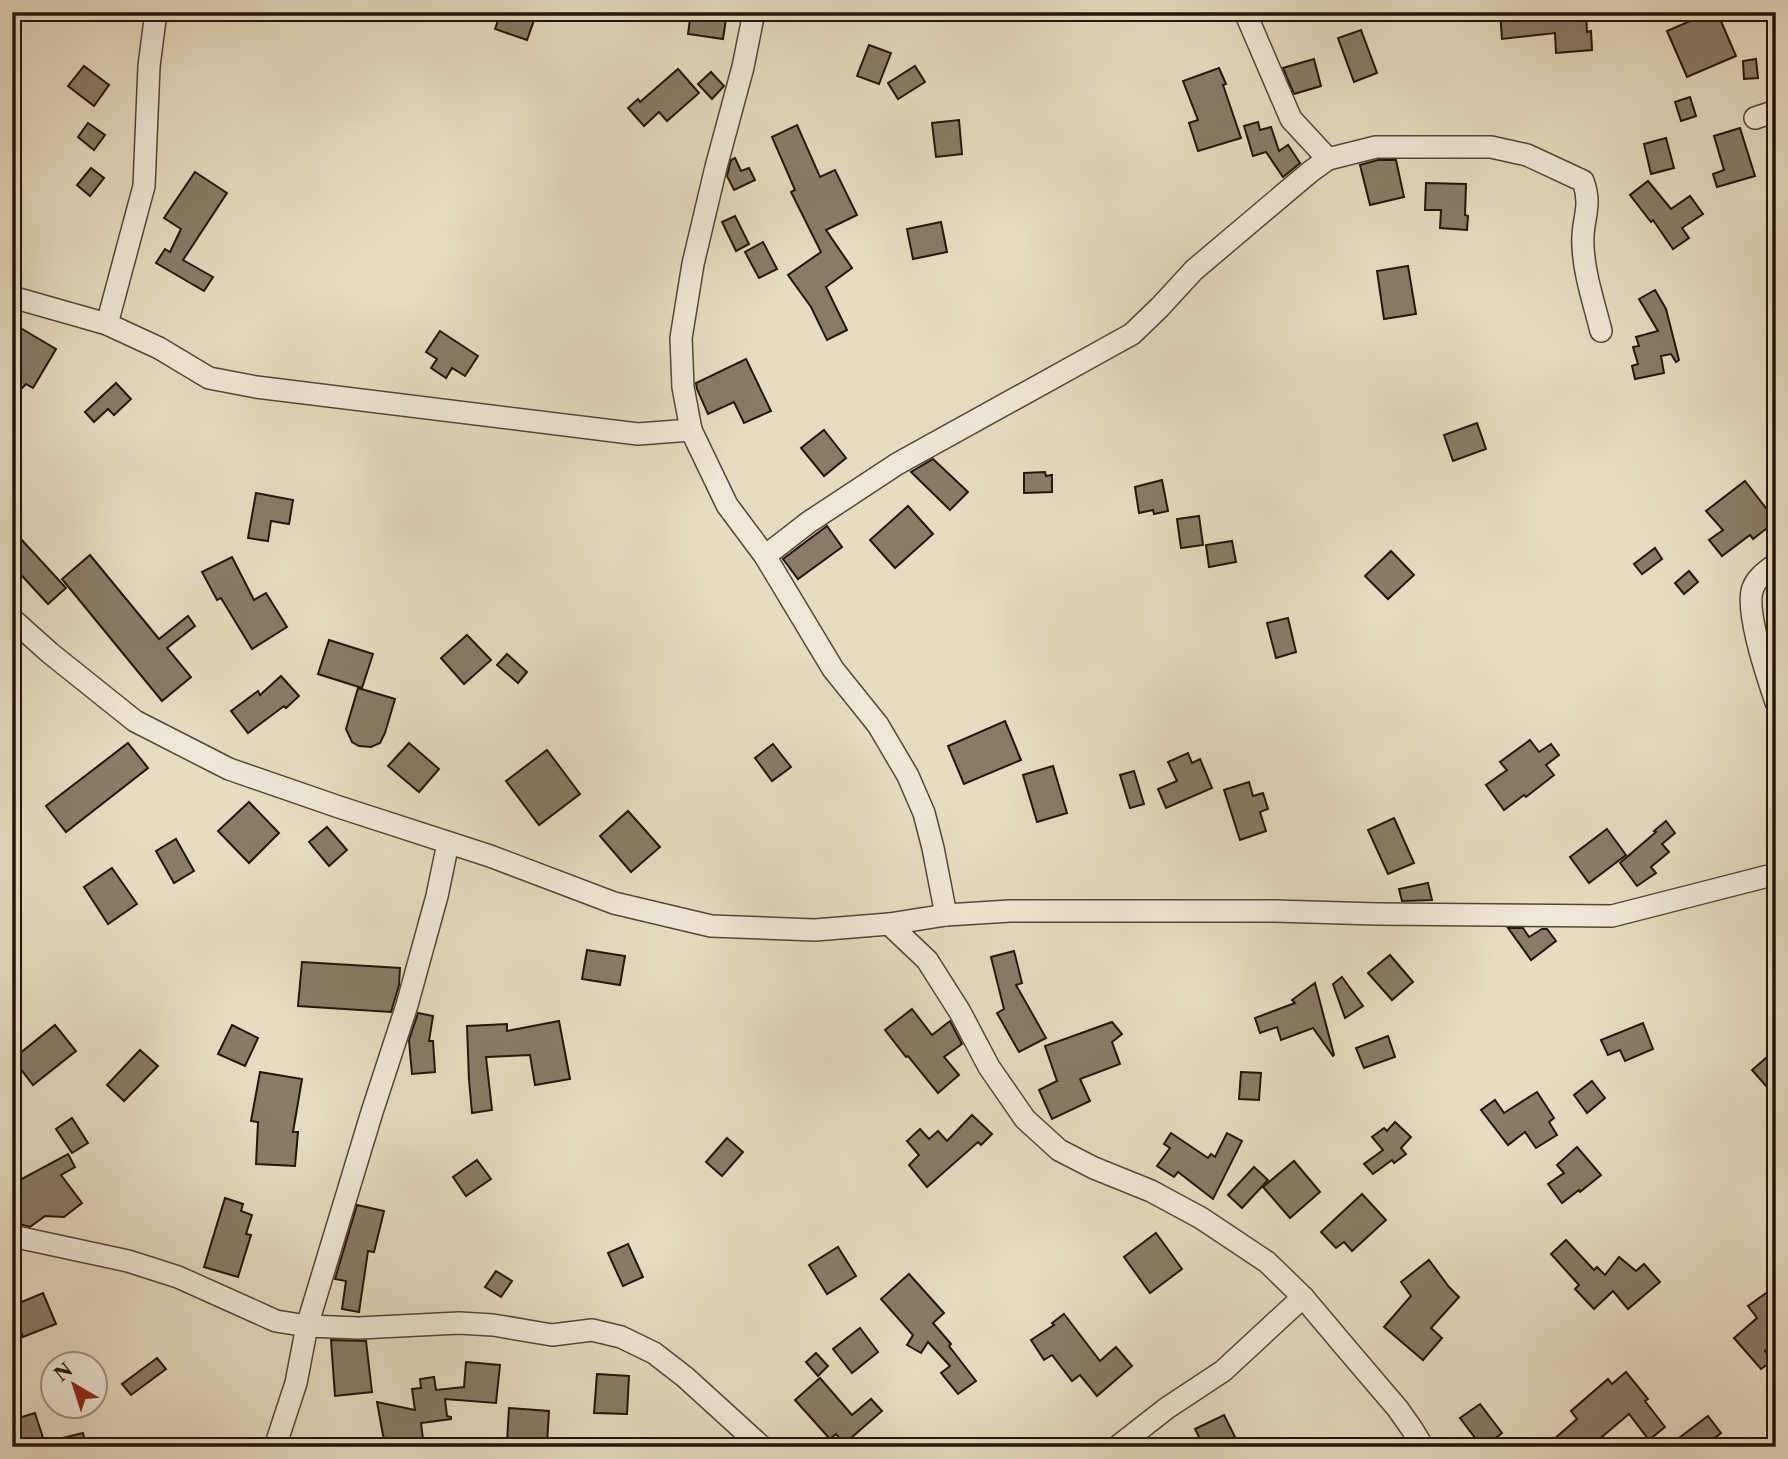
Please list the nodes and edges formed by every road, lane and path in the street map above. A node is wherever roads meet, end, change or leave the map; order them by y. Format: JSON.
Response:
{"nodes":[{"id":1,"x":156,"y":12,"type":"edge"},
{"id":2,"x":754,"y":12,"type":"edge"},
{"id":3,"x":1245,"y":12,"type":"edge"},
{"id":4,"x":1776,"y":111,"type":"edge"},
{"id":5,"x":1755,"y":118,"type":"dead end"},
{"id":6,"x":1328,"y":159,"type":"junction"},
{"id":7,"x":12,"y":297,"type":"edge"},
{"id":8,"x":107,"y":324,"type":"junction"},
{"id":9,"x":1601,"y":331,"type":"dead end"},
{"id":10,"x":691,"y":430,"type":"junction"},
{"id":11,"x":765,"y":556,"type":"junction"},
{"id":12,"x":1776,"y":564,"type":"edge"},
{"id":13,"x":12,"y":620,"type":"edge"},
{"id":14,"x":1776,"y":702,"type":"edge"},
{"id":15,"x":448,"y":843,"type":"junction"},
{"id":16,"x":1776,"y":874,"type":"edge"},
{"id":17,"x":946,"y":915,"type":"junction"},
{"id":18,"x":889,"y":924,"type":"junction"},
{"id":19,"x":12,"y":1236,"type":"edge"},
{"id":20,"x":1303,"y":1297,"type":"junction"},
{"id":21,"x":307,"y":1326,"type":"junction"},
{"id":22,"x":275,"y":1447,"type":"edge"},
{"id":23,"x":762,"y":1447,"type":"edge"},
{"id":24,"x":1117,"y":1447,"type":"edge"},
{"id":25,"x":1423,"y":1447,"type":"edge"}],
"edges":[{"from":1,"to":8,"type":"street"},
{"from":2,"to":10,"type":"street"},
{"from":3,"to":6,"type":"street"},
{"from":4,"to":5,"type":"street"},
{"from":6,"to":9,"type":"street"},
{"from":6,"to":11,"type":"street"},
{"from":7,"to":8,"type":"street"},
{"from":8,"to":10,"type":"street"},
{"from":10,"to":11,"type":"street"},
{"from":11,"to":17,"type":"street"},
{"from":12,"to":14,"type":"street"},
{"from":13,"to":15,"type":"street"},
{"from":15,"to":18,"type":"street"},
{"from":15,"to":21,"type":"street"},
{"from":16,"to":17,"type":"street"},
{"from":17,"to":18,"type":"street"},
{"from":18,"to":20,"type":"street"},
{"from":19,"to":21,"type":"street"},
{"from":20,"to":24,"type":"street"},
{"from":20,"to":25,"type":"street"},
{"from":21,"to":22,"type":"street"},
{"from":21,"to":23,"type":"street"}]}
